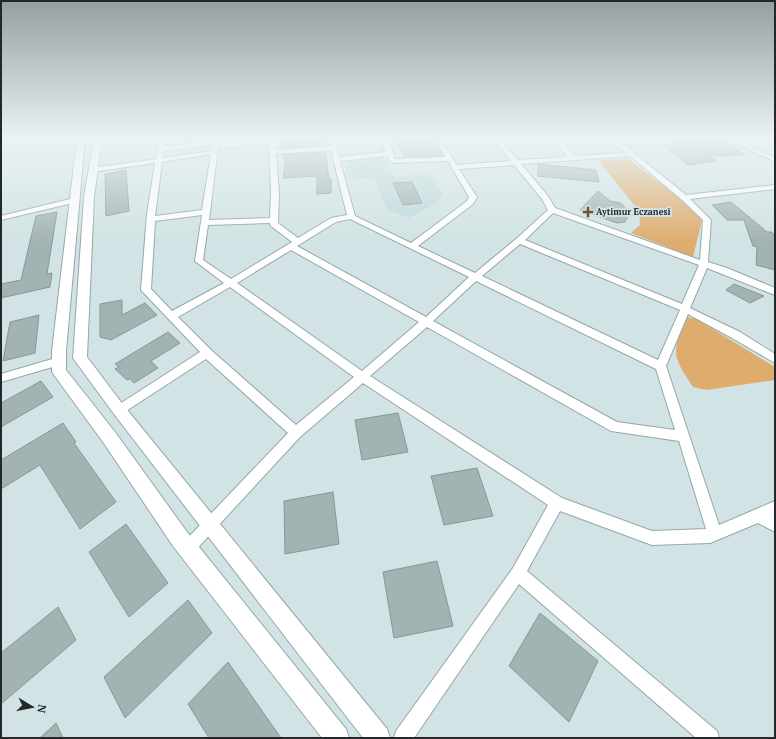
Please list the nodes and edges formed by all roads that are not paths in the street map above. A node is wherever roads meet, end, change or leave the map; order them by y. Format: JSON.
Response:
{"nodes":[{"id":1,"x":77,"y":173,"type":"edge"},
{"id":2,"x":92,"y":173,"type":"edge"},
{"id":3,"x":157,"y":173,"type":"edge"},
{"id":4,"x":211,"y":173,"type":"edge"},
{"id":5,"x":274,"y":173,"type":"edge"},
{"id":6,"x":340,"y":173,"type":"edge"},
{"id":7,"x":458,"y":173,"type":"edge"},
{"id":8,"x":525,"y":173,"type":"edge"},
{"id":9,"x":656,"y":173,"type":"edge"},
{"id":10,"x":775,"y":188,"type":"edge"},
{"id":11,"x":684,"y":197,"type":"junction"},
{"id":12,"x":74,"y":200,"type":"junction"},
{"id":13,"x":552,"y":210,"type":"junction"},
{"id":14,"x":206,"y":212,"type":"junction"},
{"id":15,"x":351,"y":217,"type":"junction"},
{"id":16,"x":1,"y":218,"type":"edge"},
{"id":17,"x":151,"y":219,"type":"junction"},
{"id":18,"x":274,"y":220,"type":"junction"},
{"id":19,"x":204,"y":223,"type":"junction"},
{"id":20,"x":519,"y":241,"type":"junction"},
{"id":21,"x":295,"y":244,"type":"junction"},
{"id":22,"x":412,"y":246,"type":"junction"},
{"id":23,"x":704,"y":264,"type":"junction"},
{"id":24,"x":475,"y":277,"type":"junction"},
{"id":25,"x":231,"y":283,"type":"junction"},
{"id":26,"x":775,"y":292,"type":"edge"},
{"id":27,"x":685,"y":309,"type":"junction"},
{"id":28,"x":171,"y":316,"type":"junction"},
{"id":29,"x":426,"y":322,"type":"junction"},
{"id":30,"x":207,"y":353,"type":"junction"},
{"id":31,"x":775,"y":359,"type":"edge"},
{"id":32,"x":59,"y":361,"type":"junction"},
{"id":33,"x":660,"y":366,"type":"junction"},
{"id":34,"x":361,"y":376,"type":"junction"},
{"id":35,"x":1,"y":378,"type":"edge"},
{"id":36,"x":119,"y":410,"type":"junction"},
{"id":37,"x":296,"y":433,"type":"junction"},
{"id":38,"x":683,"y":436,"type":"junction"},
{"id":39,"x":557,"y":503,"type":"junction"},
{"id":40,"x":775,"y":508,"type":"edge"},
{"id":41,"x":758,"y":515,"type":"junction"},
{"id":42,"x":210,"y":525,"type":"junction"},
{"id":43,"x":775,"y":525,"type":"edge"},
{"id":44,"x":715,"y":534,"type":"junction"},
{"id":45,"x":188,"y":548,"type":"junction"},
{"id":46,"x":518,"y":573,"type":"junction"},
{"id":47,"x":337,"y":738,"type":"edge"},
{"id":48,"x":378,"y":738,"type":"edge"},
{"id":49,"x":403,"y":738,"type":"edge"},
{"id":50,"x":710,"y":738,"type":"edge"}],
"edges":[{"from":1,"to":12,"type":"main road"},
{"from":2,"to":36,"type":"main road"},
{"from":3,"to":17,"type":"street"},
{"from":4,"to":14,"type":"street"},
{"from":5,"to":18,"type":"street"},
{"from":6,"to":15,"type":"street"},
{"from":7,"to":22,"type":"street"},
{"from":8,"to":13,"type":"street"},
{"from":9,"to":11,"type":"street"},
{"from":10,"to":11,"type":"street"},
{"from":11,"to":23,"type":"street"},
{"from":12,"to":16,"type":"street"},
{"from":12,"to":32,"type":"main road"},
{"from":13,"to":20,"type":"street"},
{"from":13,"to":23,"type":"street"},
{"from":14,"to":17,"type":"street"},
{"from":14,"to":19,"type":"street"},
{"from":15,"to":21,"type":"street"},
{"from":15,"to":22,"type":"street"},
{"from":17,"to":28,"type":"street"},
{"from":18,"to":19,"type":"street"},
{"from":18,"to":21,"type":"street"},
{"from":19,"to":25,"type":"street"},
{"from":20,"to":24,"type":"street"},
{"from":20,"to":27,"type":"street"},
{"from":21,"to":25,"type":"street"},
{"from":21,"to":29,"type":"street"},
{"from":22,"to":24,"type":"street"},
{"from":23,"to":26,"type":"street"},
{"from":23,"to":27,"type":"street"},
{"from":24,"to":29,"type":"street"},
{"from":24,"to":33,"type":"street"},
{"from":25,"to":28,"type":"street"},
{"from":25,"to":34,"type":"street"},
{"from":27,"to":31,"type":"street"},
{"from":27,"to":33,"type":"street"},
{"from":28,"to":30,"type":"street"},
{"from":29,"to":34,"type":"street"},
{"from":29,"to":38,"type":"street"},
{"from":30,"to":36,"type":"street"},
{"from":30,"to":37,"type":"street"},
{"from":32,"to":35,"type":"street"},
{"from":32,"to":45,"type":"main road"},
{"from":33,"to":38,"type":"street"},
{"from":34,"to":37,"type":"street"},
{"from":34,"to":39,"type":"street"},
{"from":36,"to":42,"type":"main road"},
{"from":37,"to":42,"type":"street"},
{"from":38,"to":44,"type":"street"},
{"from":39,"to":44,"type":"street"},
{"from":39,"to":46,"type":"street"},
{"from":40,"to":41,"type":"street"},
{"from":41,"to":43,"type":"street"},
{"from":41,"to":44,"type":"street"},
{"from":42,"to":45,"type":"street"},
{"from":42,"to":48,"type":"main road"},
{"from":45,"to":47,"type":"main road"},
{"from":46,"to":49,"type":"street"},
{"from":46,"to":50,"type":"street"}]}
